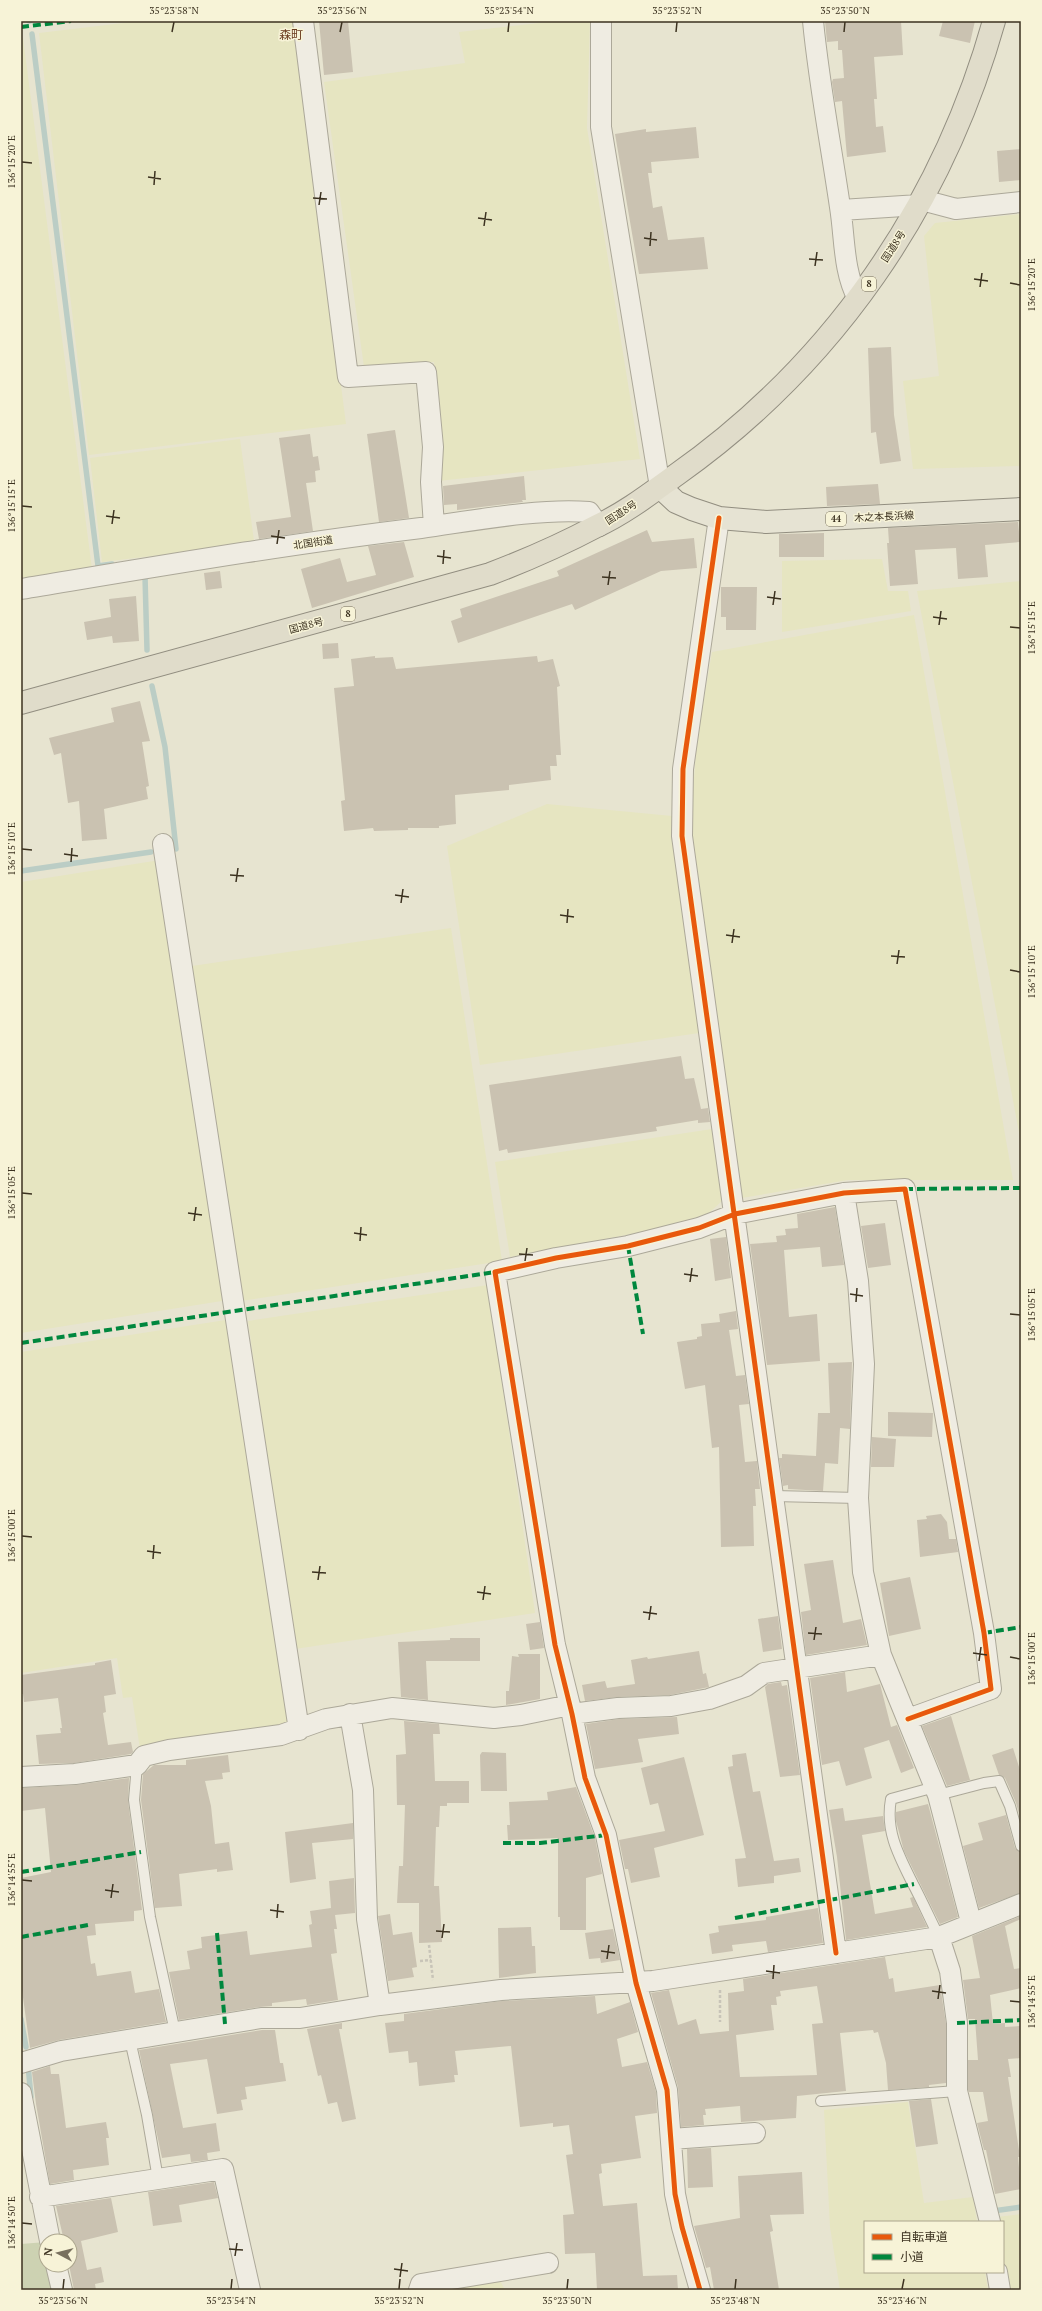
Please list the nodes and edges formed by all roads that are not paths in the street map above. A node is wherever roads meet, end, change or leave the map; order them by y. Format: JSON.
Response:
{"nodes":[{"id":1,"x":303,"y":21,"type":"edge"},
{"id":2,"x":601,"y":21,"type":"edge"},
{"id":3,"x":813,"y":21,"type":"edge"},
{"id":4,"x":994,"y":21,"type":"edge"},
{"id":5,"x":920,"y":202,"type":"junction"},
{"id":6,"x":1021,"y":202,"type":"edge"},
{"id":7,"x":841,"y":210,"type":"junction"},
{"id":8,"x":858,"y":299,"type":"junction"},
{"id":9,"x":660,"y":487,"type":"junction"},
{"id":10,"x":1021,"y":509,"type":"edge"},
{"id":11,"x":719,"y":518,"type":"junction"},
{"id":12,"x":434,"y":526,"type":"junction"},
{"id":13,"x":599,"y":526,"type":"junction"},
{"id":14,"x":21,"y":589,"type":"edge"},
{"id":15,"x":21,"y":703,"type":"edge"},
{"id":16,"x":163,"y":844,"type":"dead end"},
{"id":17,"x":844,"y":1193,"type":"junction"},
{"id":18,"x":735,"y":1214,"type":"junction"},
{"id":19,"x":774,"y":1496,"type":"junction"},
{"id":20,"x":858,"y":1498,"type":"junction"},
{"id":21,"x":881,"y":1655,"type":"junction"},
{"id":22,"x":797,"y":1666,"type":"junction"},
{"id":23,"x":571,"y":1709,"type":"junction"},
{"id":24,"x":350,"y":1714,"type":"junction"},
{"id":25,"x":908,"y":1719,"type":"junction"},
{"id":26,"x":299,"y":1730,"type":"junction"},
{"id":27,"x":137,"y":1765,"type":"junction"},
{"id":28,"x":21,"y":1777,"type":"edge"},
{"id":29,"x":936,"y":1791,"type":"junction"},
{"id":30,"x":1021,"y":1846,"type":"edge"},
{"id":31,"x":1021,"y":1904,"type":"edge"},
{"id":32,"x":971,"y":1922,"type":"junction"},
{"id":33,"x":939,"y":1937,"type":"junction"},
{"id":34,"x":836,"y":1953,"type":"junction"},
{"id":35,"x":636,"y":1983,"type":"junction"},
{"id":36,"x":380,"y":2005,"type":"junction"},
{"id":37,"x":175,"y":2032,"type":"junction"},
{"id":38,"x":130,"y":2040,"type":"junction"},
{"id":39,"x":21,"y":2063,"type":"edge"},
{"id":40,"x":957,"y":2091,"type":"junction"},
{"id":41,"x":21,"y":2094,"type":"edge"},
{"id":42,"x":821,"y":2100,"type":"dead end"},
{"id":43,"x":755,"y":2132,"type":"dead end"},
{"id":44,"x":671,"y":2139,"type":"junction"},
{"id":45,"x":158,"y":2179,"type":"junction"},
{"id":46,"x":45,"y":2196,"type":"junction"},
{"id":47,"x":990,"y":2221,"type":"edge"},
{"id":48,"x":49,"y":2233,"type":"edge"},
{"id":49,"x":548,"y":2263,"type":"dead end"},
{"id":50,"x":58,"y":2273,"type":"edge"},
{"id":51,"x":997,"y":2273,"type":"edge"},
{"id":52,"x":62,"y":2290,"type":"edge"},
{"id":53,"x":250,"y":2290,"type":"edge"},
{"id":54,"x":419,"y":2290,"type":"edge"},
{"id":55,"x":700,"y":2290,"type":"edge"},
{"id":56,"x":1000,"y":2290,"type":"edge"}],
"edges":[{"from":1,"to":12,"type":"street"},
{"from":2,"to":9,"type":"street"},
{"from":3,"to":7,"type":"street"},
{"from":4,"to":5,"type":"highway","name":"国道8号","number":"8"},
{"from":5,"to":6,"type":"street"},
{"from":5,"to":7,"type":"street"},
{"from":5,"to":8,"type":"highway","name":"国道8号","number":"8"},
{"from":7,"to":8,"type":"street"},
{"from":8,"to":9,"type":"highway","name":"国道8号","number":"8"},
{"from":9,"to":11,"type":"main road","name":"木之本長浜線","number":"44"},
{"from":9,"to":13,"type":"highway","name":"国道8号","number":"8"},
{"from":10,"to":11,"type":"main road","name":"木之本長浜線","number":"44"},
{"from":11,"to":18,"type":"street"},
{"from":12,"to":13,"type":"street","name":"北国街道"},
{"from":12,"to":14,"type":"street","name":"北国街道"},
{"from":13,"to":15,"type":"highway","name":"国道8号","number":"8"},
{"from":16,"to":26,"type":"street"},
{"from":17,"to":18,"type":"street"},
{"from":17,"to":20,"type":"street"},
{"from":17,"to":25,"type":"street"},
{"from":18,"to":19,"type":"street"},
{"from":18,"to":23,"type":"street"},
{"from":19,"to":20,"type":"lane"},
{"from":19,"to":22,"type":"street"},
{"from":20,"to":21,"type":"street"},
{"from":21,"to":22,"type":"street"},
{"from":21,"to":25,"type":"street"},
{"from":22,"to":23,"type":"street"},
{"from":22,"to":34,"type":"street"},
{"from":23,"to":24,"type":"street"},
{"from":23,"to":35,"type":"street"},
{"from":24,"to":26,"type":"street"},
{"from":24,"to":36,"type":"street"},
{"from":25,"to":29,"type":"street"},
{"from":26,"to":27,"type":"street"},
{"from":27,"to":28,"type":"street"},
{"from":27,"to":37,"type":"lane"},
{"from":29,"to":30,"type":"lane"},
{"from":29,"to":32,"type":"street"},
{"from":29,"to":33,"type":"lane"},
{"from":31,"to":32,"type":"street"},
{"from":32,"to":33,"type":"street"},
{"from":33,"to":34,"type":"street"},
{"from":33,"to":40,"type":"street"},
{"from":34,"to":35,"type":"street"},
{"from":35,"to":36,"type":"street"},
{"from":35,"to":44,"type":"street"},
{"from":36,"to":37,"type":"street"},
{"from":37,"to":38,"type":"street"},
{"from":38,"to":39,"type":"street"},
{"from":38,"to":45,"type":"lane"},
{"from":40,"to":42,"type":"lane"},
{"from":40,"to":47,"type":"street"},
{"from":41,"to":46,"type":"street"},
{"from":43,"to":44,"type":"street"},
{"from":44,"to":55,"type":"street"},
{"from":45,"to":46,"type":"street"},
{"from":45,"to":53,"type":"street"},
{"from":46,"to":48,"type":"street"},
{"from":49,"to":54,"type":"street"},
{"from":50,"to":52,"type":"street"},
{"from":51,"to":56,"type":"street"}]}
